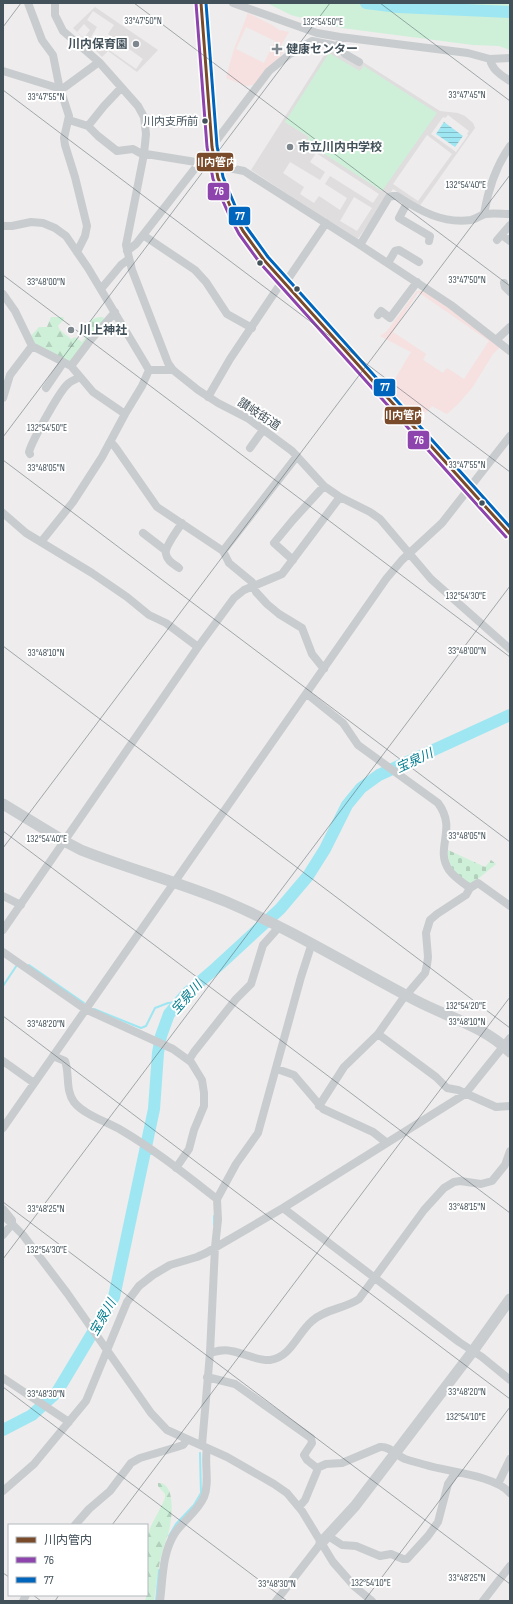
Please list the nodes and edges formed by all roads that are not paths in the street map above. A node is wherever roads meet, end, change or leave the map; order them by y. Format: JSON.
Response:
{"nodes":[{"id":1,"x":28,"y":3,"type":"edge"},
{"id":2,"x":55,"y":3,"type":"edge"},
{"id":3,"x":201,"y":3,"type":"edge"},
{"id":4,"x":234,"y":3,"type":"edge"},
{"id":5,"x":340,"y":38,"type":"junction"},
{"id":6,"x":338,"y":48,"type":"junction"},
{"id":7,"x":510,"y":58,"type":"edge"},
{"id":8,"x":490,"y":59,"type":"junction"},
{"id":9,"x":99,"y":62,"type":"junction"},
{"id":10,"x":359,"y":62,"type":"dead end"},
{"id":11,"x":3,"y":71,"type":"edge"},
{"id":12,"x":510,"y":80,"type":"edge"},
{"id":13,"x":121,"y":88,"type":"junction"},
{"id":14,"x":61,"y":89,"type":"junction"},
{"id":15,"x":69,"y":120,"type":"junction"},
{"id":16,"x":88,"y":126,"type":"junction"},
{"id":17,"x":510,"y":146,"type":"edge"},
{"id":18,"x":212,"y":147,"type":"junction"},
{"id":19,"x":144,"y":154,"type":"junction"},
{"id":20,"x":200,"y":162,"type":"junction"},
{"id":21,"x":216,"y":166,"type":"junction"},
{"id":22,"x":407,"y":203,"type":"junction"},
{"id":23,"x":484,"y":214,"type":"junction"},
{"id":24,"x":510,"y":214,"type":"edge"},
{"id":25,"x":326,"y":223,"type":"junction"},
{"id":26,"x":510,"y":225,"type":"edge"},
{"id":27,"x":3,"y":226,"type":"edge"},
{"id":28,"x":143,"y":236,"type":"junction"},
{"id":29,"x":429,"y":241,"type":"dead end"},
{"id":30,"x":510,"y":242,"type":"edge"},
{"id":31,"x":360,"y":245,"type":"junction"},
{"id":32,"x":77,"y":252,"type":"junction"},
{"id":33,"x":128,"y":255,"type":"junction"},
{"id":34,"x":419,"y":262,"type":"dead end"},
{"id":35,"x":388,"y":263,"type":"junction"},
{"id":36,"x":284,"y":282,"type":"junction"},
{"id":37,"x":417,"y":282,"type":"junction"},
{"id":38,"x":504,"y":283,"type":"dead end"},
{"id":39,"x":101,"y":289,"type":"junction"},
{"id":40,"x":510,"y":292,"type":"edge"},
{"id":41,"x":3,"y":294,"type":"edge"},
{"id":42,"x":115,"y":312,"type":"junction"},
{"id":43,"x":378,"y":315,"type":"dead end"},
{"id":44,"x":510,"y":327,"type":"edge"},
{"id":45,"x":252,"y":328,"type":"junction"},
{"id":46,"x":496,"y":340,"type":"junction"},
{"id":47,"x":32,"y":346,"type":"junction"},
{"id":48,"x":510,"y":351,"type":"edge"},
{"id":49,"x":67,"y":365,"type":"junction"},
{"id":50,"x":149,"y":370,"type":"junction"},
{"id":51,"x":173,"y":370,"type":"junction"},
{"id":52,"x":80,"y":377,"type":"junction"},
{"id":53,"x":46,"y":388,"type":"dead end"},
{"id":54,"x":208,"y":397,"type":"junction"},
{"id":55,"x":3,"y":398,"type":"edge"},
{"id":56,"x":125,"y":414,"type":"junction"},
{"id":57,"x":263,"y":430,"type":"junction"},
{"id":58,"x":510,"y":436,"type":"edge"},
{"id":59,"x":111,"y":442,"type":"junction"},
{"id":60,"x":250,"y":448,"type":"dead end"},
{"id":61,"x":30,"y":454,"type":"dead end"},
{"id":62,"x":297,"y":456,"type":"junction"},
{"id":63,"x":324,"y":486,"type":"junction"},
{"id":64,"x":469,"y":490,"type":"junction"},
{"id":65,"x":340,"y":497,"type":"junction"},
{"id":66,"x":3,"y":513,"type":"edge"},
{"id":67,"x":182,"y":524,"type":"junction"},
{"id":68,"x":143,"y":533,"type":"dead end"},
{"id":69,"x":510,"y":534,"type":"edge"},
{"id":70,"x":41,"y":542,"type":"junction"},
{"id":71,"x":165,"y":550,"type":"junction"},
{"id":72,"x":223,"y":551,"type":"junction"},
{"id":73,"x":409,"y":554,"type":"junction"},
{"id":74,"x":293,"y":560,"type":"junction"},
{"id":75,"x":179,"y":568,"type":"dead end"},
{"id":76,"x":253,"y":586,"type":"junction"},
{"id":77,"x":198,"y":647,"type":"junction"},
{"id":78,"x":510,"y":649,"type":"edge"},
{"id":79,"x":324,"y":669,"type":"junction"},
{"id":80,"x":307,"y":694,"type":"junction"},
{"id":81,"x":3,"y":804,"type":"edge"},
{"id":82,"x":64,"y":841,"type":"junction"},
{"id":83,"x":174,"y":882,"type":"junction"},
{"id":84,"x":470,"y":888,"type":"junction"},
{"id":85,"x":3,"y":896,"type":"edge"},
{"id":86,"x":21,"y":905,"type":"junction"},
{"id":87,"x":510,"y":906,"type":"edge"},
{"id":88,"x":277,"y":926,"type":"junction"},
{"id":89,"x":3,"y":930,"type":"edge"},
{"id":90,"x":312,"y":944,"type":"junction"},
{"id":91,"x":3,"y":952,"type":"edge"},
{"id":92,"x":406,"y":995,"type":"junction"},
{"id":93,"x":85,"y":1009,"type":"junction"},
{"id":94,"x":378,"y":1034,"type":"junction"},
{"id":95,"x":61,"y":1044,"type":"junction"},
{"id":96,"x":508,"y":1045,"type":"edge"},
{"id":97,"x":53,"y":1056,"type":"junction"},
{"id":98,"x":189,"y":1060,"type":"junction"},
{"id":99,"x":3,"y":1061,"type":"edge"},
{"id":100,"x":65,"y":1061,"type":"junction"},
{"id":101,"x":277,"y":1069,"type":"junction"},
{"id":102,"x":34,"y":1083,"type":"junction"},
{"id":103,"x":465,"y":1094,"type":"junction"},
{"id":104,"x":319,"y":1106,"type":"junction"},
{"id":105,"x":510,"y":1106,"type":"edge"},
{"id":106,"x":3,"y":1128,"type":"edge"},
{"id":107,"x":387,"y":1143,"type":"junction"},
{"id":108,"x":510,"y":1151,"type":"edge"},
{"id":109,"x":176,"y":1168,"type":"junction"},
{"id":110,"x":217,"y":1199,"type":"junction"},
{"id":111,"x":283,"y":1208,"type":"junction"},
{"id":112,"x":3,"y":1209,"type":"edge"},
{"id":113,"x":3,"y":1216,"type":"edge"},
{"id":114,"x":12,"y":1224,"type":"junction"},
{"id":115,"x":3,"y":1235,"type":"edge"},
{"id":116,"x":215,"y":1247,"type":"junction"},
{"id":117,"x":374,"y":1277,"type":"junction"},
{"id":118,"x":510,"y":1299,"type":"edge"},
{"id":119,"x":106,"y":1350,"type":"junction"},
{"id":120,"x":473,"y":1351,"type":"junction"},
{"id":121,"x":210,"y":1353,"type":"junction"},
{"id":122,"x":207,"y":1377,"type":"junction"},
{"id":123,"x":3,"y":1378,"type":"edge"},
{"id":124,"x":510,"y":1380,"type":"edge"},
{"id":125,"x":69,"y":1422,"type":"junction"},
{"id":126,"x":187,"y":1440,"type":"junction"},
{"id":127,"x":204,"y":1447,"type":"junction"},
{"id":128,"x":395,"y":1453,"type":"junction"},
{"id":129,"x":510,"y":1459,"type":"edge"},
{"id":130,"x":317,"y":1468,"type":"junction"},
{"id":131,"x":456,"y":1472,"type":"junction"},
{"id":132,"x":498,"y":1484,"type":"junction"},
{"id":133,"x":3,"y":1492,"type":"edge"},
{"id":134,"x":510,"y":1493,"type":"edge"},
{"id":135,"x":299,"y":1507,"type":"junction"},
{"id":136,"x":77,"y":1524,"type":"edge"},
{"id":137,"x":324,"y":1539,"type":"junction"},
{"id":138,"x":510,"y":1566,"type":"edge"},
{"id":139,"x":160,"y":1601,"type":"edge"},
{"id":140,"x":276,"y":1601,"type":"edge"},
{"id":141,"x":372,"y":1601,"type":"edge"},
{"id":142,"x":483,"y":1601,"type":"edge"}],
"edges":[{"from":1,"to":14,"type":"street"},
{"from":2,"to":9,"type":"street"},
{"from":3,"to":18,"type":"street"},
{"from":4,"to":5,"type":"street"},
{"from":5,"to":6,"type":"street"},
{"from":5,"to":8,"type":"street"},
{"from":6,"to":10,"type":"street"},
{"from":6,"to":18,"type":"street"},
{"from":7,"to":8,"type":"street"},
{"from":8,"to":12,"type":"street"},
{"from":9,"to":13,"type":"street"},
{"from":9,"to":14,"type":"street"},
{"from":11,"to":14,"type":"street"},
{"from":13,"to":16,"type":"street"},
{"from":13,"to":19,"type":"street"},
{"from":14,"to":15,"type":"street"},
{"from":15,"to":16,"type":"street"},
{"from":15,"to":32,"type":"street"},
{"from":16,"to":19,"type":"street"},
{"from":17,"to":23,"type":"street"},
{"from":18,"to":20,"type":"street"},
{"from":18,"to":21,"type":"street"},
{"from":19,"to":20,"type":"street"},
{"from":19,"to":33,"type":"street"},
{"from":20,"to":21,"type":"street"},
{"from":20,"to":28,"type":"street"},
{"from":21,"to":25,"type":"street"},
{"from":21,"to":36,"type":"street"},
{"from":22,"to":23,"type":"street"},
{"from":22,"to":29,"type":"street"},
{"from":22,"to":31,"type":"street"},
{"from":23,"to":24,"type":"street"},
{"from":25,"to":31,"type":"street"},
{"from":25,"to":36,"type":"street"},
{"from":26,"to":30,"type":"street"},
{"from":27,"to":32,"type":"street"},
{"from":28,"to":33,"type":"street"},
{"from":28,"to":45,"type":"street"},
{"from":31,"to":35,"type":"street"},
{"from":32,"to":39,"type":"street"},
{"from":33,"to":39,"type":"street"},
{"from":33,"to":51,"type":"street"},
{"from":34,"to":35,"type":"street"},
{"from":35,"to":37,"type":"street"},
{"from":36,"to":45,"type":"street"},
{"from":36,"to":64,"type":"street"},
{"from":37,"to":43,"type":"street"},
{"from":37,"to":46,"type":"street"},
{"from":38,"to":40,"type":"street"},
{"from":39,"to":42,"type":"street"},
{"from":41,"to":47,"type":"street"},
{"from":42,"to":49,"type":"street"},
{"from":42,"to":50,"type":"street"},
{"from":44,"to":46,"type":"street"},
{"from":45,"to":54,"type":"street"},
{"from":46,"to":48,"type":"street"},
{"from":47,"to":49,"type":"street"},
{"from":47,"to":55,"type":"street"},
{"from":49,"to":52,"type":"street"},
{"from":49,"to":53,"type":"street"},
{"from":50,"to":51,"type":"street"},
{"from":50,"to":56,"type":"street"},
{"from":51,"to":54,"type":"street","name":"讃岐街道"},
{"from":52,"to":56,"type":"street"},
{"from":52,"to":61,"type":"street"},
{"from":54,"to":57,"type":"street","name":"讃岐街道"},
{"from":56,"to":59,"type":"street"},
{"from":57,"to":60,"type":"street"},
{"from":57,"to":62,"type":"street","name":"讃岐街道"},
{"from":58,"to":64,"type":"street"},
{"from":59,"to":67,"type":"street"},
{"from":59,"to":70,"type":"street"},
{"from":62,"to":63,"type":"street","name":"讃岐街道"},
{"from":62,"to":72,"type":"street"},
{"from":63,"to":65,"type":"street","name":"讃岐街道"},
{"from":63,"to":74,"type":"street"},
{"from":64,"to":69,"type":"street"},
{"from":64,"to":73,"type":"street"},
{"from":65,"to":73,"type":"street","name":"讃岐街道"},
{"from":65,"to":74,"type":"street"},
{"from":66,"to":70,"type":"street"},
{"from":67,"to":71,"type":"street"},
{"from":67,"to":72,"type":"street"},
{"from":68,"to":71,"type":"street"},
{"from":70,"to":77,"type":"street"},
{"from":71,"to":75,"type":"street"},
{"from":72,"to":76,"type":"street"},
{"from":73,"to":78,"type":"street","name":"讃岐街道"},
{"from":73,"to":79,"type":"street"},
{"from":74,"to":76,"type":"street"},
{"from":76,"to":77,"type":"street"},
{"from":76,"to":79,"type":"street"},
{"from":77,"to":82,"type":"street"},
{"from":79,"to":80,"type":"street"},
{"from":80,"to":83,"type":"street"},
{"from":80,"to":84,"type":"street"},
{"from":81,"to":82,"type":"street"},
{"from":82,"to":83,"type":"street"},
{"from":82,"to":86,"type":"street"},
{"from":83,"to":88,"type":"street"},
{"from":83,"to":93,"type":"street"},
{"from":84,"to":87,"type":"street"},
{"from":84,"to":92,"type":"street"},
{"from":85,"to":86,"type":"street"},
{"from":86,"to":89,"type":"street"},
{"from":88,"to":90,"type":"street"},
{"from":88,"to":98,"type":"street"},
{"from":90,"to":92,"type":"street"},
{"from":90,"to":101,"type":"street"},
{"from":91,"to":93,"type":"street"},
{"from":92,"to":94,"type":"street"},
{"from":92,"to":96,"type":"street"},
{"from":93,"to":95,"type":"street"},
{"from":93,"to":98,"type":"street"},
{"from":94,"to":103,"type":"street"},
{"from":94,"to":104,"type":"street"},
{"from":95,"to":97,"type":"street"},
{"from":95,"to":100,"type":"street"},
{"from":96,"to":103,"type":"street"},
{"from":97,"to":100,"type":"street"},
{"from":97,"to":102,"type":"street"},
{"from":98,"to":109,"type":"street"},
{"from":99,"to":102,"type":"street"},
{"from":100,"to":109,"type":"street"},
{"from":101,"to":104,"type":"street"},
{"from":101,"to":110,"type":"street"},
{"from":102,"to":106,"type":"street"},
{"from":103,"to":105,"type":"street"},
{"from":103,"to":107,"type":"street"},
{"from":104,"to":107,"type":"street"},
{"from":107,"to":111,"type":"street"},
{"from":108,"to":117,"type":"street"},
{"from":109,"to":110,"type":"street"},
{"from":110,"to":116,"type":"street"},
{"from":111,"to":116,"type":"street"},
{"from":111,"to":117,"type":"street"},
{"from":112,"to":114,"type":"street"},
{"from":113,"to":114,"type":"street"},
{"from":114,"to":115,"type":"street"},
{"from":114,"to":119,"type":"street"},
{"from":116,"to":119,"type":"street"},
{"from":116,"to":121,"type":"street"},
{"from":117,"to":120,"type":"street"},
{"from":117,"to":121,"type":"street"},
{"from":118,"to":120,"type":"street"},
{"from":119,"to":125,"type":"street"},
{"from":119,"to":126,"type":"street"},
{"from":120,"to":124,"type":"street"},
{"from":120,"to":128,"type":"street"},
{"from":121,"to":122,"type":"street"},
{"from":122,"to":127,"type":"street"},
{"from":122,"to":130,"type":"street"},
{"from":123,"to":125,"type":"street"},
{"from":125,"to":133,"type":"street"},
{"from":126,"to":127,"type":"street"},
{"from":126,"to":136,"type":"street"},
{"from":127,"to":135,"type":"street"},
{"from":127,"to":139,"type":"street"},
{"from":128,"to":130,"type":"street"},
{"from":128,"to":131,"type":"street"},
{"from":128,"to":137,"type":"street"},
{"from":129,"to":132,"type":"street"},
{"from":130,"to":135,"type":"street"},
{"from":131,"to":132,"type":"street"},
{"from":131,"to":137,"type":"street"},
{"from":132,"to":134,"type":"street"},
{"from":135,"to":137,"type":"street"},
{"from":137,"to":140,"type":"street"},
{"from":137,"to":141,"type":"street"},
{"from":138,"to":142,"type":"street"}]}
